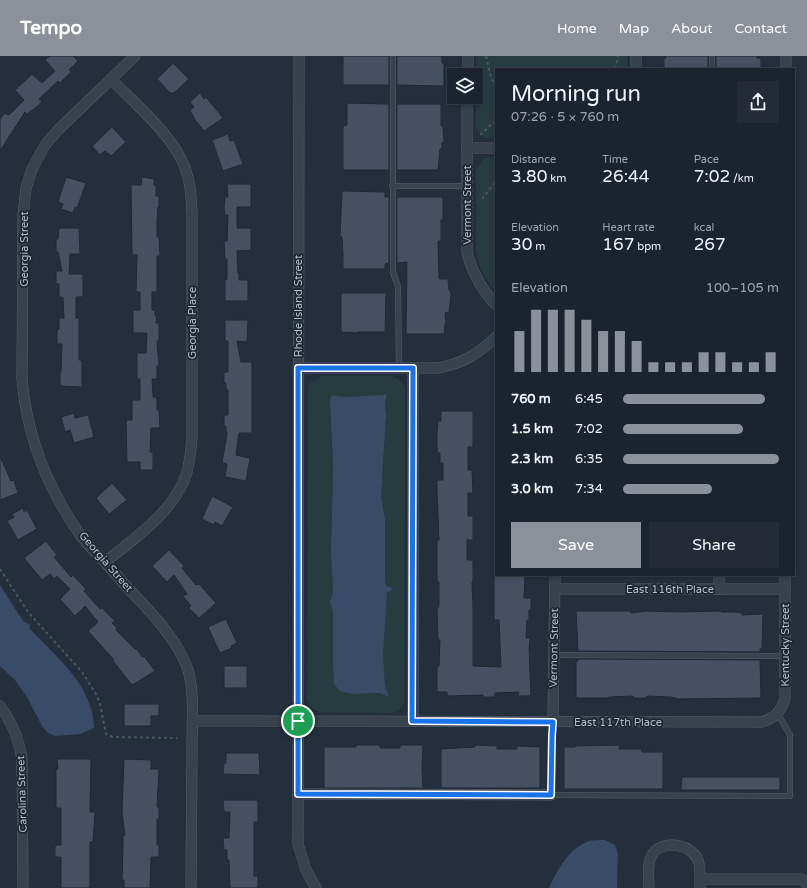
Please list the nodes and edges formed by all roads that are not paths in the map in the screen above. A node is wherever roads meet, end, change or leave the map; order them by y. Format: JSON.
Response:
{"nodes":[{"id":1,"x":134,"y":56,"type":"edge"},
{"id":2,"x":299,"y":56,"type":"edge"},
{"id":3,"x":392,"y":56,"type":"edge"},
{"id":4,"x":468,"y":56,"type":"edge"},
{"id":5,"x":636,"y":56,"type":"edge"},
{"id":6,"x":712,"y":56,"type":"edge"},
{"id":7,"x":786,"y":56,"type":"edge"},
{"id":8,"x":468,"y":68,"type":"edge"},
{"id":9,"x":636,"y":68,"type":"edge"},
{"id":10,"x":712,"y":68,"type":"edge"},
{"id":11,"x":786,"y":68,"type":"edge"},
{"id":12,"x":111,"y":79,"type":"junction"},
{"id":13,"x":468,"y":104,"type":"edge"},
{"id":14,"x":468,"y":148,"type":"junction"},
{"id":15,"x":495,"y":148,"type":"edge"},
{"id":16,"x":392,"y":186,"type":"junction"},
{"id":17,"x":468,"y":186,"type":"junction"},
{"id":18,"x":495,"y":304,"type":"edge"},
{"id":19,"x":495,"y":338,"type":"edge"},
{"id":20,"x":298,"y":368,"type":"junction"},
{"id":21,"x":399,"y":368,"type":"junction"},
{"id":22,"x":413,"y":368,"type":"junction"},
{"id":23,"x":105,"y":562,"type":"junction"},
{"id":24,"x":555,"y":576,"type":"edge"},
{"id":25,"x":719,"y":576,"type":"edge"},
{"id":26,"x":785,"y":576,"type":"edge"},
{"id":27,"x":555,"y":589,"type":"junction"},
{"id":28,"x":719,"y":589,"type":"junction"},
{"id":29,"x":785,"y":589,"type":"junction"},
{"id":30,"x":555,"y":655,"type":"junction"},
{"id":31,"x":785,"y":656,"type":"junction"},
{"id":32,"x":0,"y":706,"type":"edge"},
{"id":33,"x":778,"y":714,"type":"junction"},
{"id":34,"x":192,"y":721,"type":"junction"},
{"id":35,"x":298,"y":721,"type":"junction"},
{"id":36,"x":412,"y":721,"type":"junction"},
{"id":37,"x":553,"y":722,"type":"junction"},
{"id":38,"x":298,"y":794,"type":"junction"},
{"id":39,"x":551,"y":795,"type":"junction"},
{"id":40,"x":700,"y":884,"type":"edge"},
{"id":41,"x":807,"y":884,"type":"edge"},
{"id":42,"x":23,"y":888,"type":"edge"},
{"id":43,"x":191,"y":888,"type":"edge"},
{"id":44,"x":316,"y":888,"type":"edge"},
{"id":45,"x":649,"y":888,"type":"edge"}],
"edges":[{"from":1,"to":12,"type":"street","name":"Georgia Street"},
{"from":2,"to":20,"type":"street","name":"Rhode Island Street"},
{"from":3,"to":16,"type":"lane"},
{"from":4,"to":8,"type":"street"},
{"from":5,"to":9,"type":"street"},
{"from":6,"to":10,"type":"lane"},
{"from":7,"to":11,"type":"street"},
{"from":12,"to":23,"type":"street","name":"Georgia Street"},
{"from":12,"to":23,"type":"street","name":"Georgia Place"},
{"from":13,"to":14,"type":"street","name":"Vermont Street"},
{"from":14,"to":15,"type":"street"},
{"from":14,"to":17,"type":"street","name":"Vermont Street"},
{"from":16,"to":17,"type":"lane"},
{"from":16,"to":21,"type":"lane"},
{"from":17,"to":18,"type":"street","name":"Vermont Street"},
{"from":19,"to":22,"type":"street"},
{"from":20,"to":21,"type":"street"},
{"from":20,"to":35,"type":"street","name":"Rhode Island Street"},
{"from":21,"to":22,"type":"street"},
{"from":22,"to":36,"type":"street"},
{"from":23,"to":34,"type":"street","name":"Georgia Street"},
{"from":24,"to":27,"type":"street","name":"Vermont Street"},
{"from":25,"to":28,"type":"street"},
{"from":26,"to":29,"type":"street","name":"Kentucky Street"},
{"from":27,"to":28,"type":"street","name":"East 116th Place"},
{"from":27,"to":30,"type":"street","name":"Vermont Street"},
{"from":28,"to":29,"type":"street","name":"East 116th Place"},
{"from":29,"to":31,"type":"street","name":"Kentucky Street"},
{"from":30,"to":31,"type":"lane"},
{"from":30,"to":37,"type":"street","name":"Vermont Street"},
{"from":31,"to":33,"type":"street","name":"Kentucky Street"},
{"from":32,"to":42,"type":"street","name":"Carolina Street"},
{"from":33,"to":37,"type":"street","name":"East 117th Place"},
{"from":33,"to":39,"type":"lane"},
{"from":34,"to":35,"type":"street","name":"East 117th Place"},
{"from":34,"to":43,"type":"street","name":"Georgia Street"},
{"from":35,"to":36,"type":"street","name":"East 117th Place"},
{"from":35,"to":38,"type":"street","name":"Rhode Island Street"},
{"from":36,"to":37,"type":"street","name":"East 117th Place"},
{"from":37,"to":39,"type":"lane"},
{"from":38,"to":39,"type":"street"},
{"from":38,"to":44,"type":"street","name":"Rhode Island Street"},
{"from":40,"to":41,"type":"street"},
{"from":40,"to":45,"type":"street"}]}
